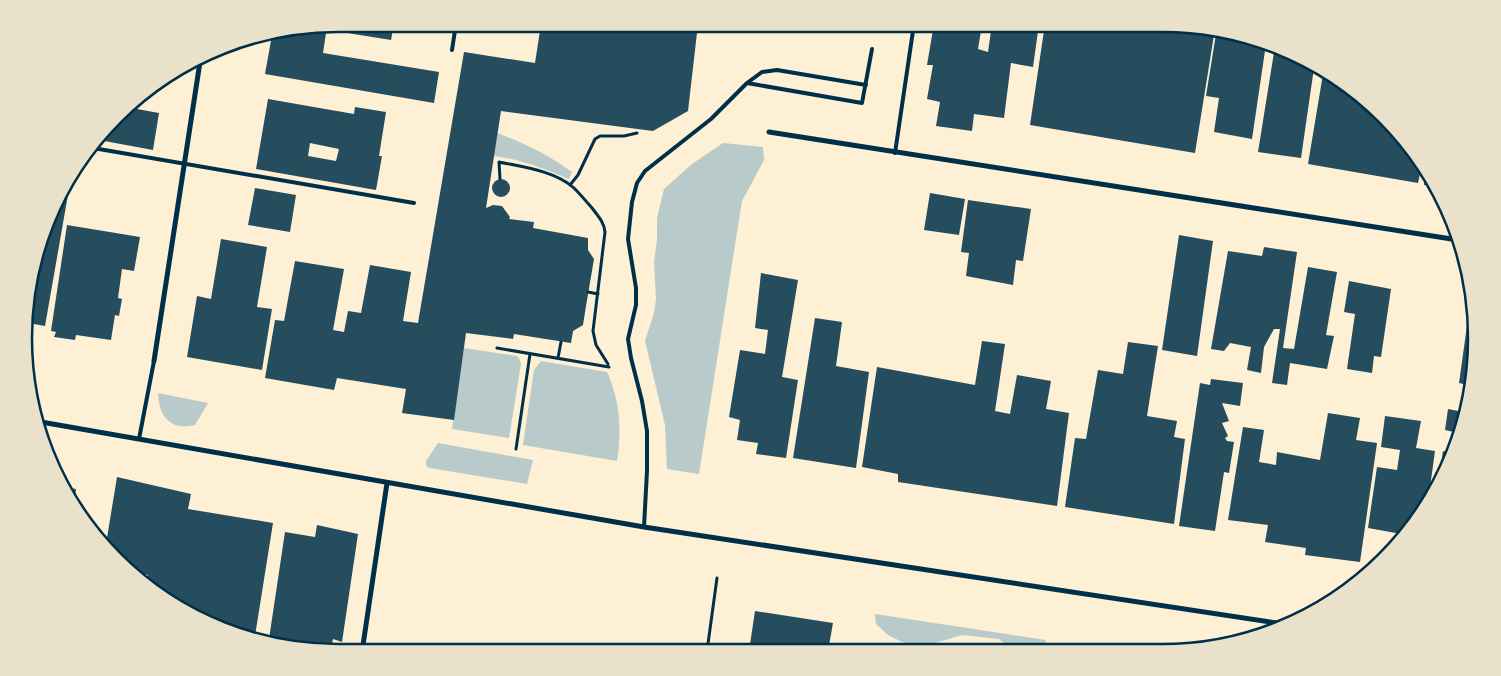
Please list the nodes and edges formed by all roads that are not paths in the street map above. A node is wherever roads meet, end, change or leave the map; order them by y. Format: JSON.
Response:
{"nodes":[{"id":1,"x":455,"y":33,"type":"edge"},
{"id":2,"x":913,"y":33,"type":"edge"},
{"id":3,"x":872,"y":49,"type":"dead end"},
{"id":4,"x":452,"y":50,"type":"dead end"},
{"id":5,"x":199,"y":66,"type":"edge"},
{"id":6,"x":747,"y":83,"type":"junction"},
{"id":7,"x":866,"y":85,"type":"junction"},
{"id":8,"x":769,"y":132,"type":"dead end"},
{"id":9,"x":98,"y":149,"type":"edge"},
{"id":10,"x":895,"y":153,"type":"junction"},
{"id":11,"x":183,"y":163,"type":"junction"},
{"id":12,"x":414,"y":203,"type":"dead end"},
{"id":13,"x":1452,"y":239,"type":"edge"},
{"id":14,"x":154,"y":361,"type":"joint"},
{"id":15,"x":45,"y":423,"type":"edge"},
{"id":16,"x":139,"y":439,"type":"junction"},
{"id":17,"x":387,"y":483,"type":"junction"},
{"id":18,"x":644,"y":527,"type":"junction"},
{"id":19,"x":1273,"y":622,"type":"edge"},
{"id":20,"x":363,"y":644,"type":"edge"}],
"edges":[{"from":1,"to":4,"type":"lane"},
{"from":2,"to":10,"type":"lane"},
{"from":3,"to":7,"type":"lane"},
{"from":5,"to":11,"type":"street"},
{"from":6,"to":7,"type":"lane"},
{"from":6,"to":7,"type":"lane"},
{"from":6,"to":18,"type":"lane"},
{"from":8,"to":10,"type":"street"},
{"from":9,"to":11,"type":"lane"},
{"from":10,"to":13,"type":"street"},
{"from":11,"to":12,"type":"lane"},
{"from":11,"to":14,"type":"street"},
{"from":14,"to":16,"type":"lane"},
{"from":15,"to":16,"type":"street"},
{"from":16,"to":17,"type":"street"},
{"from":17,"to":18,"type":"street"},
{"from":17,"to":20,"type":"street"},
{"from":18,"to":19,"type":"street"}]}
